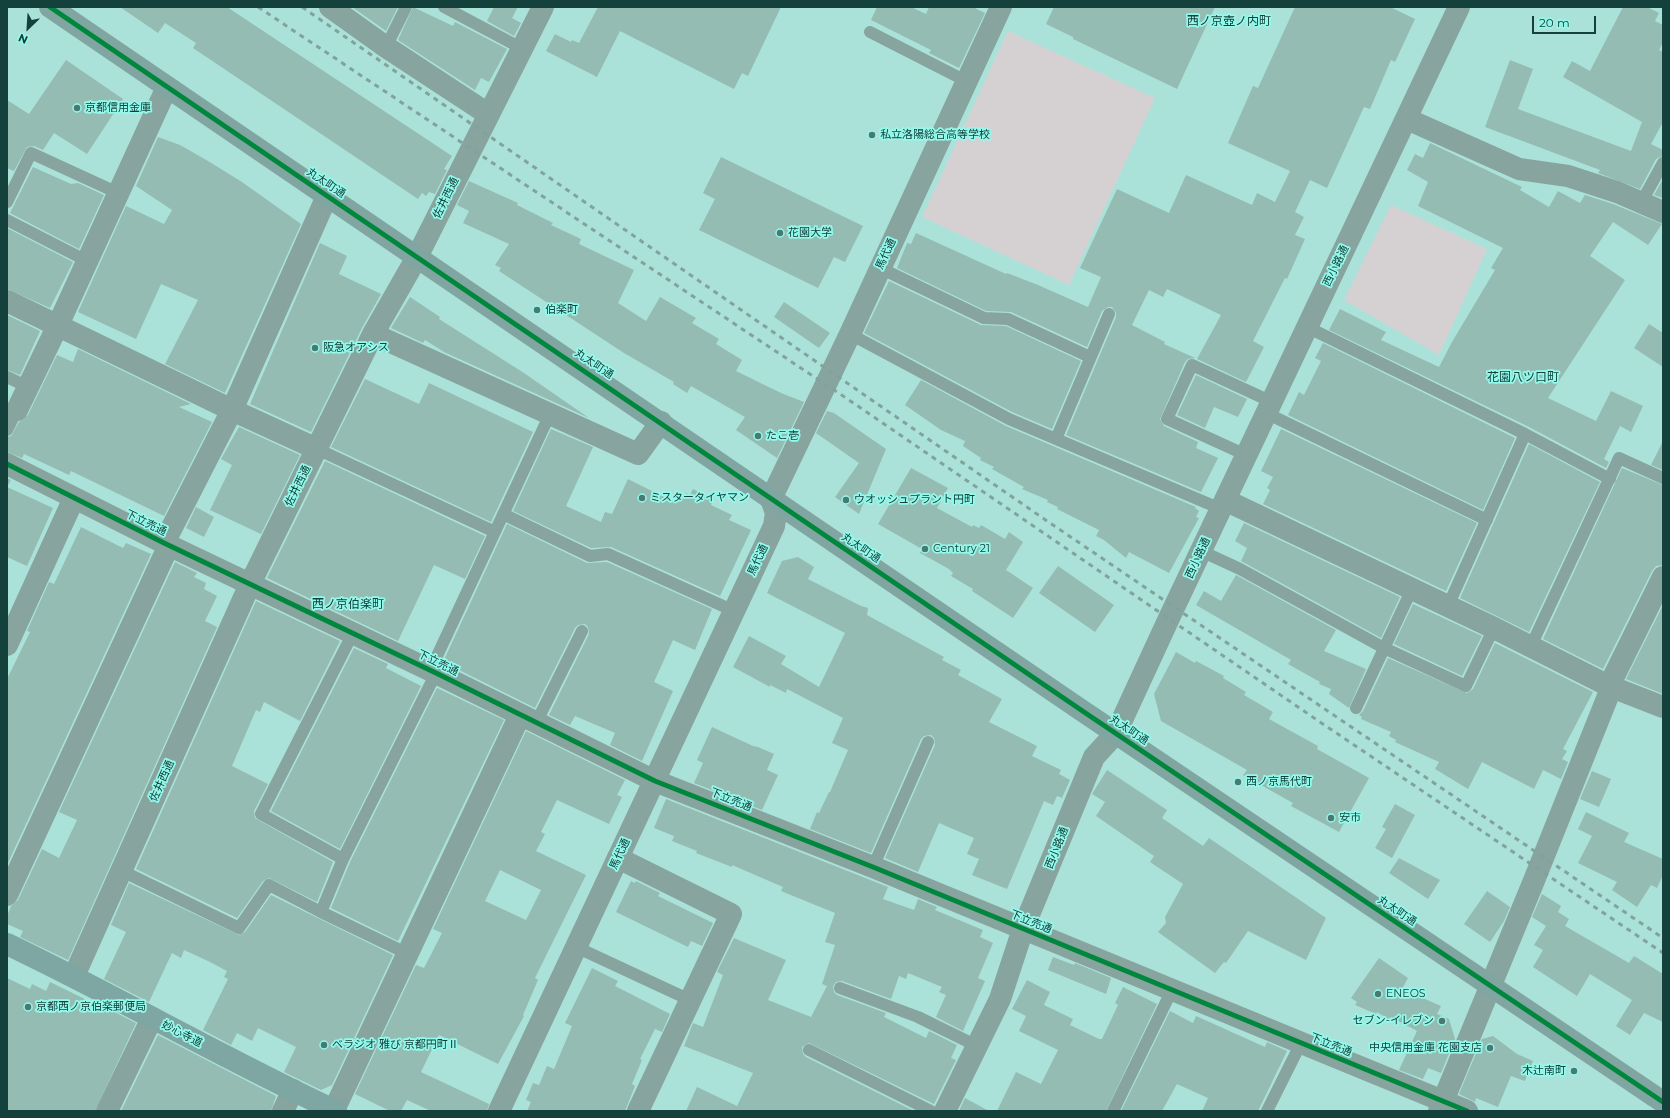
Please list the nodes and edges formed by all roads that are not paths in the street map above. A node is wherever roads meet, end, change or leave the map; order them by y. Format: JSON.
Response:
{"nodes":[{"id":1,"x":50,"y":7,"type":"edge"},
{"id":2,"x":330,"y":7,"type":"edge"},
{"id":3,"x":406,"y":7,"type":"edge"},
{"id":4,"x":444,"y":7,"type":"edge"},
{"id":5,"x":543,"y":7,"type":"edge"},
{"id":6,"x":1001,"y":7,"type":"edge"},
{"id":7,"x":1459,"y":7,"type":"edge"},
{"id":8,"x":870,"y":32,"type":"dead end"},
{"id":9,"x":386,"y":47,"type":"junction"},
{"id":10,"x":521,"y":48,"type":"junction"},
{"id":11,"x":966,"y":82,"type":"junction"},
{"id":12,"x":167,"y":87,"type":"junction"},
{"id":13,"x":488,"y":114,"type":"junction"},
{"id":14,"x":1407,"y":119,"type":"junction"},
{"id":15,"x":1663,"y":163,"type":"edge"},
{"id":16,"x":118,"y":193,"type":"junction"},
{"id":17,"x":327,"y":196,"type":"junction"},
{"id":18,"x":7,"y":202,"type":"edge"},
{"id":19,"x":1641,"y":203,"type":"junction"},
{"id":20,"x":1663,"y":212,"type":"edge"},
{"id":21,"x":7,"y":220,"type":"edge"},
{"id":22,"x":417,"y":257,"type":"junction"},
{"id":23,"x":87,"y":261,"type":"junction"},
{"id":24,"x":880,"y":268,"type":"junction"},
{"id":25,"x":7,"y":300,"type":"edge"},
{"id":26,"x":1109,"y":314,"type":"dead end"},
{"id":27,"x":58,"y":325,"type":"junction"},
{"id":28,"x":1307,"y":327,"type":"junction"},
{"id":29,"x":374,"y":334,"type":"junction"},
{"id":30,"x":850,"y":334,"type":"junction"},
{"id":31,"x":1090,"y":357,"type":"junction"},
{"id":32,"x":7,"y":377,"type":"edge"},
{"id":33,"x":28,"y":387,"type":"junction"},
{"id":34,"x":1269,"y":408,"type":"junction"},
{"id":35,"x":17,"y":410,"type":"joint"},
{"id":36,"x":232,"y":410,"type":"junction"},
{"id":37,"x":550,"y":414,"type":"junction"},
{"id":38,"x":661,"y":422,"type":"junction"},
{"id":39,"x":7,"y":430,"type":"edge"},
{"id":40,"x":1525,"y":434,"type":"junction"},
{"id":41,"x":1056,"y":439,"type":"junction"},
{"id":42,"x":317,"y":449,"type":"junction"},
{"id":43,"x":1246,"y":454,"type":"junction"},
{"id":44,"x":7,"y":464,"type":"edge"},
{"id":45,"x":1663,"y":478,"type":"edge"},
{"id":46,"x":1610,"y":479,"type":"junction"},
{"id":47,"x":74,"y":498,"type":"junction"},
{"id":48,"x":771,"y":499,"type":"junction"},
{"id":49,"x":1223,"y":505,"type":"junction"},
{"id":50,"x":503,"y":514,"type":"junction"},
{"id":51,"x":1487,"y":520,"type":"junction"},
{"id":52,"x":495,"y":532,"type":"junction"},
{"id":53,"x":167,"y":544,"type":"junction"},
{"id":54,"x":1201,"y":551,"type":"junction"},
{"id":55,"x":1663,"y":577,"type":"edge"},
{"id":56,"x":250,"y":584,"type":"junction"},
{"id":57,"x":1412,"y":589,"type":"junction"},
{"id":58,"x":1448,"y":606,"type":"junction"},
{"id":59,"x":734,"y":611,"type":"junction"},
{"id":60,"x":1494,"y":628,"type":"junction"},
{"id":61,"x":582,"y":631,"type":"dead end"},
{"id":62,"x":353,"y":633,"type":"junction"},
{"id":63,"x":7,"y":644,"type":"edge"},
{"id":64,"x":1531,"y":646,"type":"junction"},
{"id":65,"x":1384,"y":648,"type":"junction"},
{"id":66,"x":433,"y":672,"type":"junction"},
{"id":67,"x":1611,"y":686,"type":"junction"},
{"id":68,"x":1663,"y":707,"type":"edge"},
{"id":69,"x":1356,"y":708,"type":"dead end"},
{"id":70,"x":528,"y":719,"type":"junction"},
{"id":71,"x":1116,"y":733,"type":"junction"},
{"id":72,"x":928,"y":742,"type":"dead end"},
{"id":73,"x":655,"y":781,"type":"junction"},
{"id":74,"x":618,"y":858,"type":"junction"},
{"id":75,"x":343,"y":859,"type":"junction"},
{"id":76,"x":873,"y":867,"type":"junction"},
{"id":77,"x":122,"y":871,"type":"junction"},
{"id":78,"x":7,"y":895,"type":"edge"},
{"id":79,"x":321,"y":912,"type":"junction"},
{"id":80,"x":1023,"y":930,"type":"junction"},
{"id":81,"x":7,"y":944,"type":"edge"},
{"id":82,"x":576,"y":947,"type":"junction"},
{"id":83,"x":406,"y":953,"type":"junction"},
{"id":84,"x":74,"y":976,"type":"junction"},
{"id":85,"x":1490,"y":986,"type":"junction"},
{"id":86,"x":840,"y":988,"type":"dead end"},
{"id":87,"x":1172,"y":990,"type":"junction"},
{"id":88,"x":690,"y":1000,"type":"junction"},
{"id":89,"x":152,"y":1018,"type":"junction"},
{"id":90,"x":1301,"y":1043,"type":"junction"},
{"id":91,"x":977,"y":1046,"type":"junction"},
{"id":92,"x":809,"y":1050,"type":"dead end"},
{"id":93,"x":293,"y":1090,"type":"junction"},
{"id":94,"x":1663,"y":1102,"type":"edge"},
{"id":95,"x":1441,"y":1106,"type":"edge"},
{"id":96,"x":335,"y":1110,"type":"edge"},
{"id":97,"x":106,"y":1111,"type":"edge"},
{"id":98,"x":283,"y":1111,"type":"edge"},
{"id":99,"x":499,"y":1111,"type":"edge"},
{"id":100,"x":638,"y":1111,"type":"edge"},
{"id":101,"x":931,"y":1111,"type":"edge"},
{"id":102,"x":946,"y":1111,"type":"edge"},
{"id":103,"x":1113,"y":1111,"type":"edge"},
{"id":104,"x":1267,"y":1111,"type":"edge"},
{"id":105,"x":1467,"y":1111,"type":"edge"}],
"edges":[{"from":1,"to":12,"type":"main road","name":"丸太町通"},
{"from":2,"to":9,"type":"street"},
{"from":3,"to":9,"type":"lane"},
{"from":4,"to":10,"type":"lane"},
{"from":5,"to":10,"type":"street","name":"佐井西通"},
{"from":6,"to":11,"type":"street","name":"馬代通"},
{"from":7,"to":14,"type":"street","name":"西小路通"},
{"from":8,"to":11,"type":"lane"},
{"from":9,"to":13,"type":"street"},
{"from":10,"to":13,"type":"street","name":"佐井西通"},
{"from":11,"to":24,"type":"street","name":"馬代通"},
{"from":12,"to":16,"type":"street"},
{"from":12,"to":17,"type":"main road","name":"丸太町通"},
{"from":13,"to":22,"type":"street","name":"佐井西通"},
{"from":14,"to":19,"type":"street"},
{"from":14,"to":28,"type":"street","name":"西小路通"},
{"from":15,"to":19,"type":"lane"},
{"from":16,"to":18,"type":"lane"},
{"from":16,"to":23,"type":"street"},
{"from":17,"to":22,"type":"main road","name":"丸太町通"},
{"from":17,"to":36,"type":"street"},
{"from":19,"to":20,"type":"street"},
{"from":21,"to":23,"type":"lane"},
{"from":22,"to":29,"type":"street","name":"佐井西通"},
{"from":22,"to":38,"type":"main road","name":"丸太町通"},
{"from":23,"to":27,"type":"street"},
{"from":24,"to":30,"type":"street","name":"馬代通"},
{"from":24,"to":31,"type":"lane"},
{"from":25,"to":27,"type":"street"},
{"from":26,"to":31,"type":"lane"},
{"from":27,"to":33,"type":"street"},
{"from":27,"to":36,"type":"street"},
{"from":28,"to":34,"type":"street","name":"西小路通"},
{"from":28,"to":40,"type":"lane"},
{"from":29,"to":37,"type":"street"},
{"from":29,"to":42,"type":"street","name":"佐井西通"},
{"from":30,"to":41,"type":"lane"},
{"from":30,"to":48,"type":"street","name":"馬代通"},
{"from":31,"to":41,"type":"lane"},
{"from":32,"to":33,"type":"lane"},
{"from":33,"to":35,"type":"street"},
{"from":34,"to":43,"type":"street","name":"西小路通"},
{"from":34,"to":43,"type":"lane"},
{"from":34,"to":51,"type":"lane"},
{"from":35,"to":39,"type":"lane"},
{"from":36,"to":42,"type":"street"},
{"from":36,"to":53,"type":"street"},
{"from":37,"to":38,"type":"street"},
{"from":37,"to":50,"type":"lane"},
{"from":38,"to":48,"type":"main road","name":"丸太町通"},
{"from":40,"to":46,"type":"lane"},
{"from":40,"to":51,"type":"lane"},
{"from":41,"to":49,"type":"lane"},
{"from":42,"to":52,"type":"lane"},
{"from":42,"to":56,"type":"street","name":"佐井西通"},
{"from":43,"to":49,"type":"street","name":"西小路通"},
{"from":44,"to":47,"type":"street","name":"下立売通"},
{"from":45,"to":46,"type":"lane"},
{"from":46,"to":64,"type":"lane"},
{"from":47,"to":53,"type":"street","name":"下立売通"},
{"from":47,"to":63,"type":"street"},
{"from":48,"to":59,"type":"street","name":"馬代通"},
{"from":48,"to":71,"type":"main road","name":"丸太町通"},
{"from":49,"to":54,"type":"street","name":"西小路通"},
{"from":49,"to":57,"type":"street"},
{"from":50,"to":52,"type":"lane"},
{"from":50,"to":59,"type":"lane"},
{"from":51,"to":58,"type":"lane"},
{"from":52,"to":66,"type":"lane"},
{"from":53,"to":56,"type":"street","name":"下立売通"},
{"from":53,"to":78,"type":"street"},
{"from":54,"to":65,"type":"lane"},
{"from":54,"to":71,"type":"street","name":"西小路通"},
{"from":55,"to":67,"type":"street"},
{"from":56,"to":62,"type":"street","name":"下立売通"},
{"from":56,"to":77,"type":"street","name":"佐井西通"},
{"from":57,"to":58,"type":"street"},
{"from":57,"to":65,"type":"lane"},
{"from":58,"to":60,"type":"street"},
{"from":59,"to":73,"type":"street","name":"馬代通"},
{"from":60,"to":64,"type":"street"},
{"from":60,"to":65,"type":"lane"},
{"from":61,"to":70,"type":"lane"},
{"from":62,"to":66,"type":"street","name":"下立売通"},
{"from":62,"to":75,"type":"lane"},
{"from":64,"to":67,"type":"street"},
{"from":65,"to":69,"type":"lane"},
{"from":66,"to":70,"type":"street","name":"下立売通"},
{"from":66,"to":75,"type":"lane"},
{"from":67,"to":68,"type":"street"},
{"from":67,"to":85,"type":"street"},
{"from":70,"to":73,"type":"street","name":"下立売通"},
{"from":70,"to":83,"type":"street"},
{"from":71,"to":80,"type":"street","name":"西小路通"},
{"from":71,"to":85,"type":"main road","name":"丸太町通"},
{"from":72,"to":76,"type":"lane"},
{"from":73,"to":74,"type":"street","name":"馬代通"},
{"from":73,"to":76,"type":"street","name":"下立売通"},
{"from":74,"to":82,"type":"street","name":"馬代通"},
{"from":74,"to":88,"type":"street"},
{"from":75,"to":79,"type":"lane"},
{"from":76,"to":80,"type":"street","name":"下立売通"},
{"from":77,"to":79,"type":"lane"},
{"from":77,"to":84,"type":"street","name":"佐井西通"},
{"from":79,"to":83,"type":"lane"},
{"from":80,"to":87,"type":"street","name":"下立売通"},
{"from":80,"to":91,"type":"street","name":"西小路通"},
{"from":81,"to":84,"type":"main road","name":"妙心寺道"},
{"from":82,"to":88,"type":"lane"},
{"from":82,"to":99,"type":"street","name":"馬代通"},
{"from":83,"to":96,"type":"street"},
{"from":84,"to":89,"type":"main road","name":"妙心寺道"},
{"from":85,"to":94,"type":"main road","name":"丸太町通"},
{"from":85,"to":95,"type":"street"},
{"from":86,"to":91,"type":"lane"},
{"from":87,"to":90,"type":"street","name":"下立売通"},
{"from":87,"to":103,"type":"lane"},
{"from":88,"to":100,"type":"street"},
{"from":89,"to":93,"type":"main road","name":"妙心寺道"},
{"from":89,"to":97,"type":"street"},
{"from":90,"to":95,"type":"street","name":"下立売通"},
{"from":90,"to":104,"type":"lane"},
{"from":91,"to":102,"type":"street","name":"西小路通"},
{"from":92,"to":101,"type":"lane"},
{"from":93,"to":96,"type":"main road","name":"妙心寺道"},
{"from":93,"to":98,"type":"street"},
{"from":95,"to":105,"type":"street","name":"下立売通"}]}
